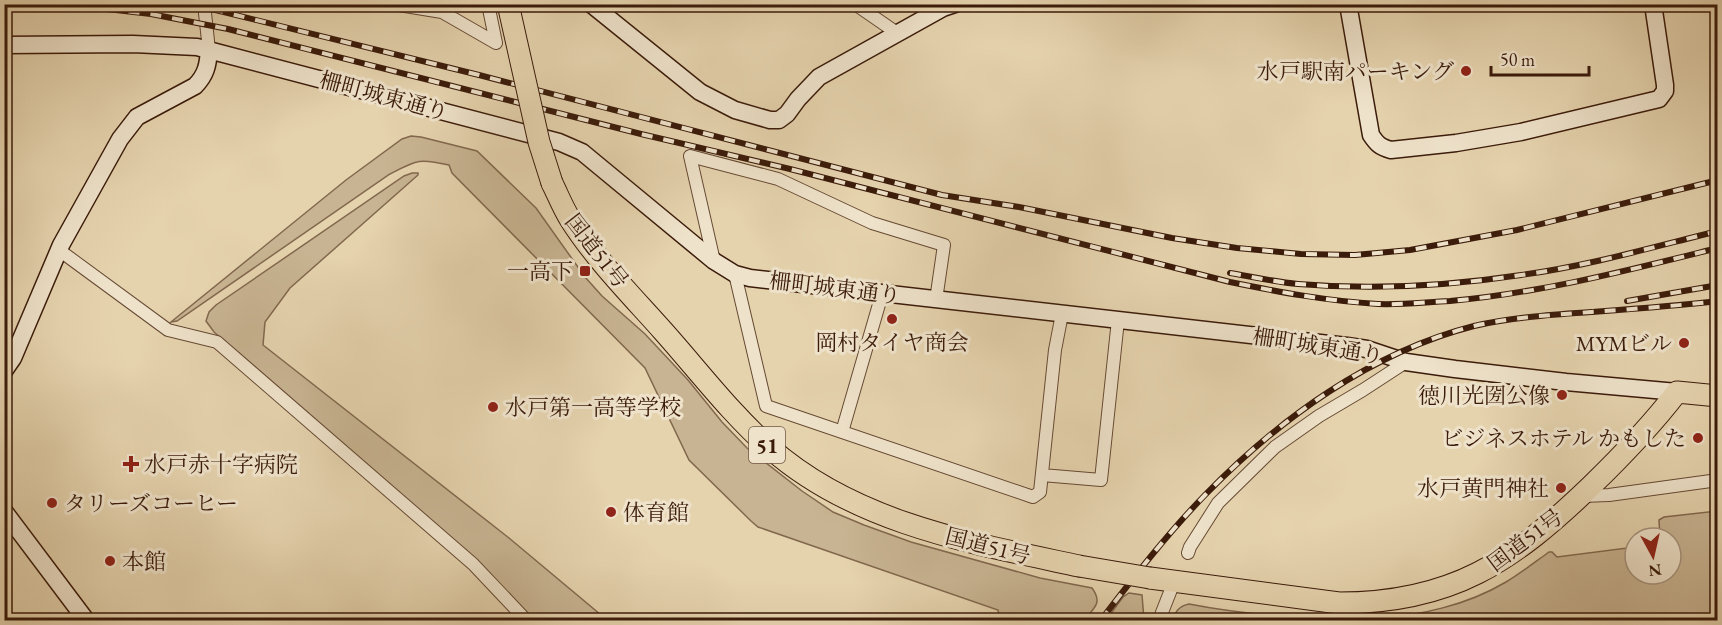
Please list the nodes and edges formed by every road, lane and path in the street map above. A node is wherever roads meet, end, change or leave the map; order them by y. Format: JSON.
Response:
{"nodes":[{"id":1,"x":204,"y":4,"type":"edge"},
{"id":2,"x":393,"y":4,"type":"edge"},
{"id":3,"x":488,"y":4,"type":"edge"},
{"id":4,"x":508,"y":4,"type":"edge"},
{"id":5,"x":591,"y":4,"type":"edge"},
{"id":6,"x":855,"y":4,"type":"edge"},
{"id":7,"x":955,"y":4,"type":"edge"},
{"id":8,"x":1348,"y":4,"type":"edge"},
{"id":9,"x":1653,"y":4,"type":"edge"},
{"id":10,"x":897,"y":33,"type":"junction"},
{"id":11,"x":4,"y":45,"type":"edge"},
{"id":12,"x":209,"y":50,"type":"junction"},
{"id":13,"x":58,"y":250,"type":"junction"},
{"id":14,"x":714,"y":261,"type":"junction"},
{"id":15,"x":735,"y":274,"type":"junction"},
{"id":16,"x":882,"y":294,"type":"junction"},
{"id":17,"x":936,"y":300,"type":"junction"},
{"id":18,"x":1062,"y":314,"type":"junction"},
{"id":19,"x":1118,"y":320,"type":"junction"},
{"id":20,"x":1406,"y":362,"type":"junction"},
{"id":21,"x":4,"y":371,"type":"edge"},
{"id":22,"x":1677,"y":392,"type":"junction"},
{"id":23,"x":1718,"y":396,"type":"edge"},
{"id":24,"x":842,"y":432,"type":"junction"},
{"id":25,"x":1042,"y":475,"type":"junction"},
{"id":26,"x":1718,"y":480,"type":"edge"},
{"id":27,"x":1580,"y":496,"type":"junction"},
{"id":28,"x":4,"y":511,"type":"edge"},
{"id":29,"x":1188,"y":554,"type":"dead end"},
{"id":30,"x":1174,"y":582,"type":"junction"},
{"id":31,"x":86,"y":621,"type":"edge"},
{"id":32,"x":526,"y":621,"type":"edge"},
{"id":33,"x":1159,"y":621,"type":"edge"}],
"edges":[{"from":1,"to":12,"type":"street"},
{"from":2,"to":3,"type":"street"},
{"from":4,"to":30,"type":"highway","name":"国道51号","number":"51","bridge":true},
{"from":5,"to":10,"type":"street"},
{"from":6,"to":10,"type":"street"},
{"from":7,"to":10,"type":"street"},
{"from":8,"to":9,"type":"street"},
{"from":11,"to":12,"type":"street","name":"柵町城東通り"},
{"from":12,"to":13,"type":"street"},
{"from":12,"to":14,"type":"street","name":"柵町城東通り"},
{"from":13,"to":21,"type":"street"},
{"from":13,"to":32,"type":"street"},
{"from":14,"to":15,"type":"street","name":"柵町城東通り"},
{"from":14,"to":17,"type":"street"},
{"from":15,"to":16,"type":"street","name":"柵町城東通り"},
{"from":15,"to":24,"type":"street"},
{"from":16,"to":17,"type":"street","name":"柵町城東通り"},
{"from":16,"to":24,"type":"street"},
{"from":17,"to":18,"type":"street","name":"柵町城東通り"},
{"from":18,"to":19,"type":"street","name":"柵町城東通り"},
{"from":18,"to":25,"type":"street"},
{"from":19,"to":20,"type":"street","name":"柵町城東通り"},
{"from":19,"to":25,"type":"street"},
{"from":20,"to":22,"type":"street","name":"柵町城東通り"},
{"from":20,"to":29,"type":"street"},
{"from":22,"to":23,"type":"highway","name":"柵町城東通り"},
{"from":22,"to":27,"type":"highway","name":"国道51号","number":"51"},
{"from":24,"to":25,"type":"street"},
{"from":26,"to":27,"type":"street"},
{"from":27,"to":30,"type":"highway","name":"国道51号","number":"51"},
{"from":28,"to":31,"type":"street"},
{"from":30,"to":33,"type":"street"}]}
